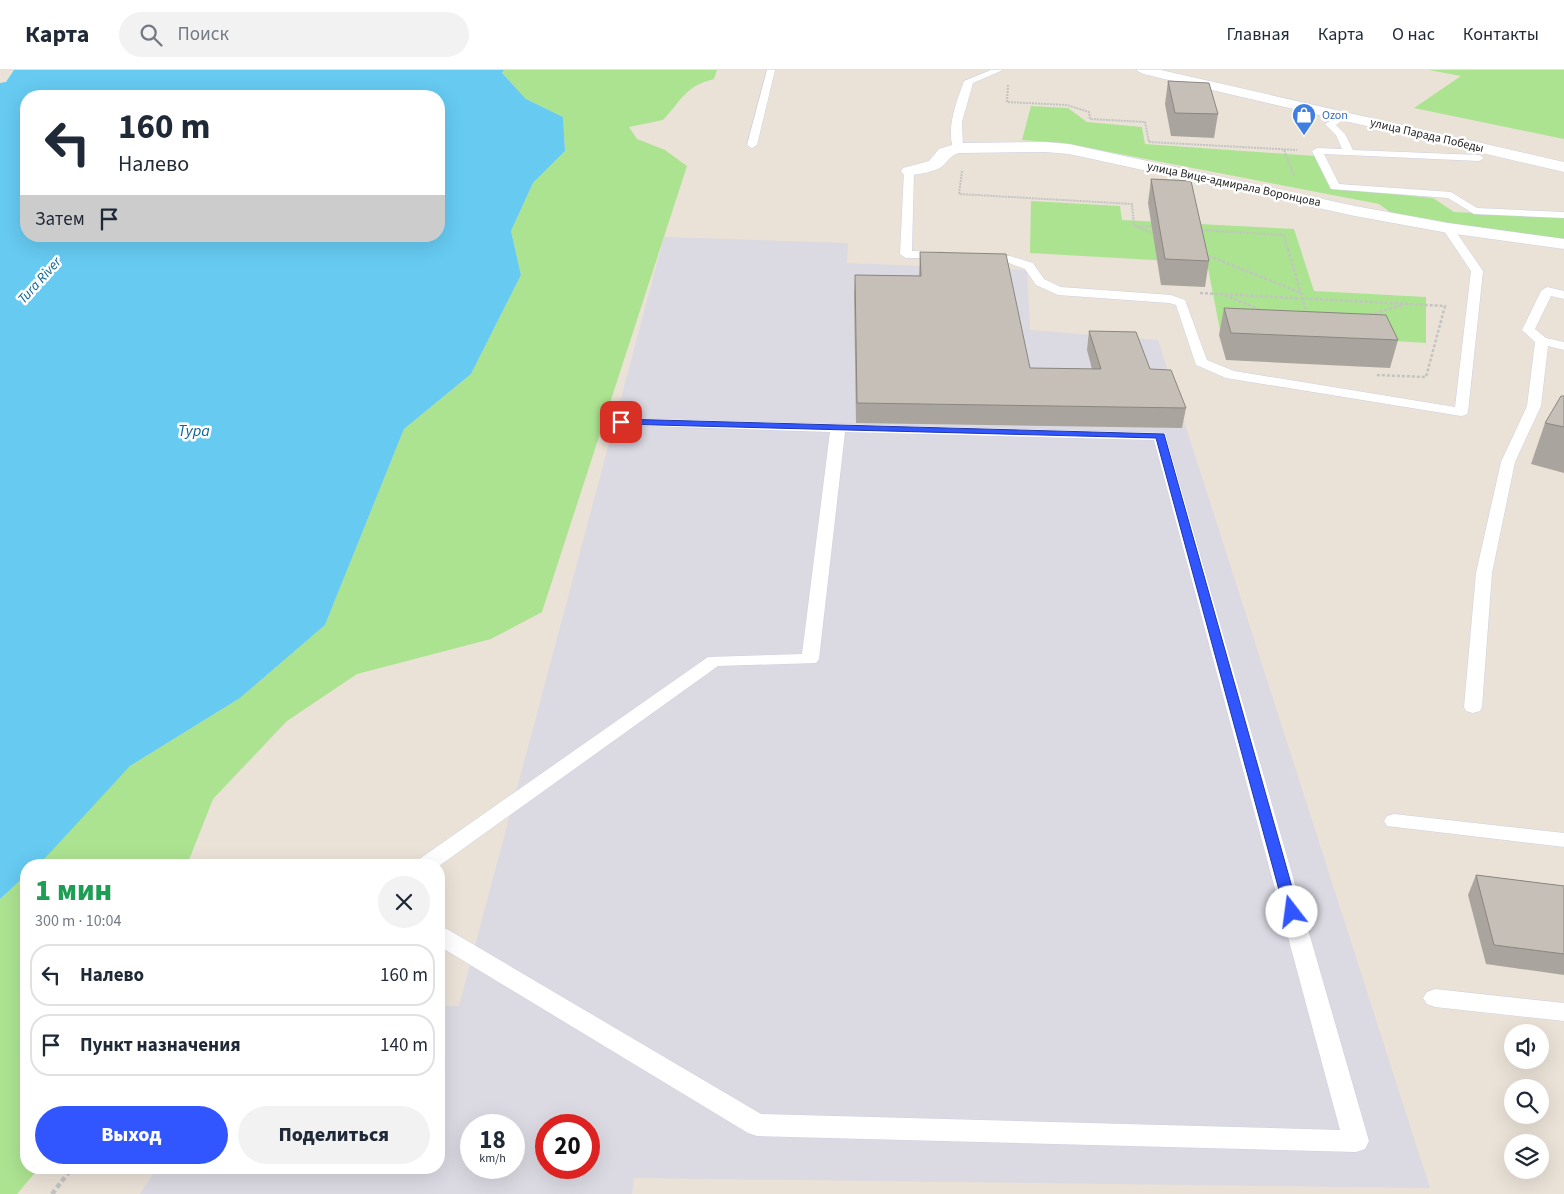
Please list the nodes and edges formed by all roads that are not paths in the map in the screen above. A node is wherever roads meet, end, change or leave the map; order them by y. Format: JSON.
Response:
{"nodes":[{"id":1,"x":771,"y":70,"type":"edge"},
{"id":2,"x":999,"y":70,"type":"edge"},
{"id":3,"x":1143,"y":70,"type":"edge"},
{"id":4,"x":1344,"y":116,"type":"junction"},
{"id":5,"x":752,"y":145,"type":"dead end"},
{"id":6,"x":958,"y":148,"type":"junction"},
{"id":7,"x":1349,"y":152,"type":"junction"},
{"id":8,"x":1479,"y":158,"type":"dead end"},
{"id":9,"x":1564,"y":167,"type":"edge"},
{"id":10,"x":909,"y":172,"type":"joint"},
{"id":11,"x":1564,"y":214,"type":"edge"},
{"id":12,"x":1448,"y":228,"type":"junction"},
{"id":13,"x":1564,"y":244,"type":"edge"},
{"id":14,"x":953,"y":256,"type":"edge"},
{"id":15,"x":972,"y":258,"type":"edge"},
{"id":16,"x":1564,"y":295,"type":"edge"},
{"id":17,"x":1542,"y":341,"type":"junction"},
{"id":18,"x":1564,"y":346,"type":"edge"},
{"id":19,"x":621,"y":422,"type":"dead end"},
{"id":20,"x":838,"y":428,"type":"junction"},
{"id":21,"x":1472,"y":707,"type":"dead end"},
{"id":22,"x":1394,"y":821,"type":"dead end"},
{"id":23,"x":1564,"y":840,"type":"edge"},
{"id":24,"x":434,"y":859,"type":"edge"},
{"id":25,"x":445,"y":939,"type":"edge"},
{"id":26,"x":1435,"y":998,"type":"dead end"},
{"id":27,"x":1564,"y":1012,"type":"edge"}],
"edges":[{"from":1,"to":5,"type":"lane"},
{"from":2,"to":6,"type":"lane"},
{"from":3,"to":4,"type":"street","name":"улица Парада Победы"},
{"from":4,"to":7,"type":"lane"},
{"from":4,"to":9,"type":"street","name":"улица Парада Победы"},
{"from":6,"to":10,"type":"street"},
{"from":6,"to":12,"type":"street","name":"улица Вице-адмирала Воронцова"},
{"from":7,"to":8,"type":"lane"},
{"from":7,"to":11,"type":"lane"},
{"from":10,"to":14,"type":"lane"},
{"from":12,"to":13,"type":"street","name":"улица Вице-адмирала Воронцова"},
{"from":12,"to":15,"type":"lane"},
{"from":16,"to":17,"type":"lane"},
{"from":17,"to":18,"type":"lane"},
{"from":17,"to":21,"type":"lane"},
{"from":19,"to":20,"type":"lane"},
{"from":20,"to":24,"type":"lane"},
{"from":20,"to":25,"type":"lane"},
{"from":22,"to":23,"type":"lane"},
{"from":26,"to":27,"type":"lane"}]}
